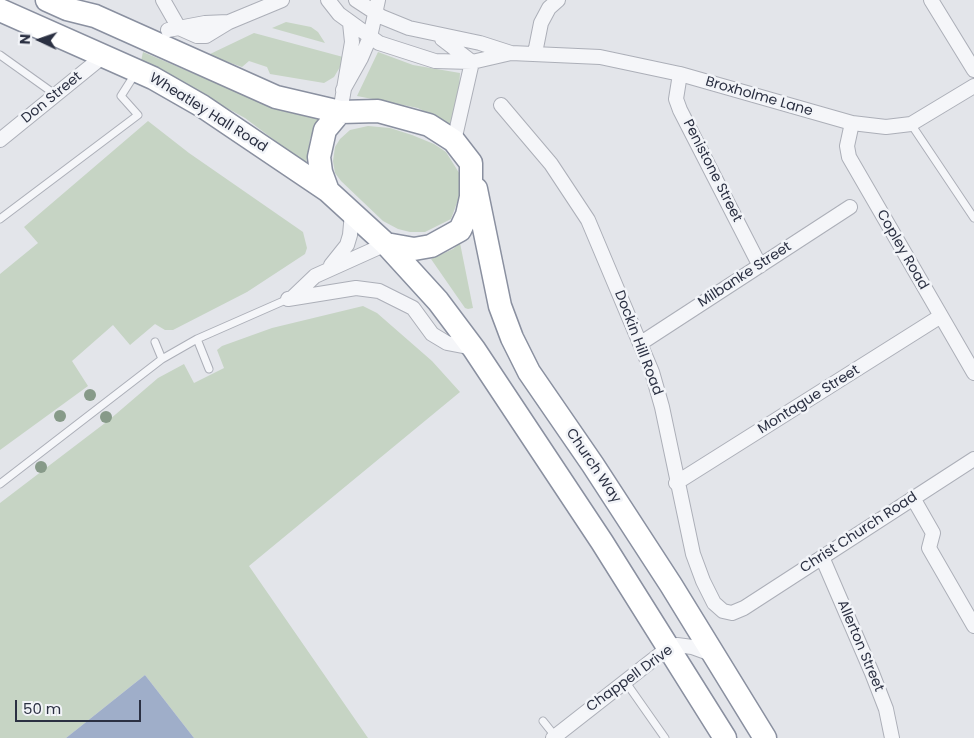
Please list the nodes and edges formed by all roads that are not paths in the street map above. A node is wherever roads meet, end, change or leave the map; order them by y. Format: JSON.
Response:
{"nodes":[{"id":1,"x":46,"y":0,"type":"edge"},
{"id":2,"x":164,"y":0,"type":"edge"},
{"id":3,"x":282,"y":0,"type":"edge"},
{"id":4,"x":328,"y":0,"type":"edge"},
{"id":5,"x":356,"y":0,"type":"edge"},
{"id":6,"x":387,"y":0,"type":"edge"},
{"id":7,"x":558,"y":0,"type":"edge"},
{"id":8,"x":931,"y":0,"type":"edge"},
{"id":9,"x":0,"y":10,"type":"edge"},
{"id":10,"x":379,"y":10,"type":"edge"},
{"id":11,"x":95,"y":16,"type":"junction"},
{"id":12,"x":350,"y":23,"type":"junction"},
{"id":13,"x":173,"y":29,"type":"junction"},
{"id":14,"x":438,"y":36,"type":"junction"},
{"id":15,"x":373,"y":39,"type":"junction"},
{"id":16,"x":511,"y":53,"type":"junction"},
{"id":17,"x":535,"y":53,"type":"junction"},
{"id":18,"x":100,"y":54,"type":"junction"},
{"id":19,"x":0,"y":55,"type":"edge"},
{"id":20,"x":472,"y":62,"type":"junction"},
{"id":21,"x":974,"y":70,"type":"edge"},
{"id":22,"x":138,"y":71,"type":"junction"},
{"id":23,"x":680,"y":74,"type":"junction"},
{"id":24,"x":974,"y":86,"type":"edge"},
{"id":25,"x":342,"y":90,"type":"junction"},
{"id":26,"x":56,"y":95,"type":"junction"},
{"id":27,"x":501,"y":105,"type":"dead end"},
{"id":28,"x":340,"y":112,"type":"junction"},
{"id":29,"x":852,"y":123,"type":"junction"},
{"id":30,"x":911,"y":124,"type":"junction"},
{"id":31,"x":0,"y":140,"type":"edge"},
{"id":32,"x":454,"y":141,"type":"junction"},
{"id":33,"x":472,"y":173,"type":"junction"},
{"id":34,"x":328,"y":191,"type":"junction"},
{"id":35,"x":850,"y":207,"type":"dead end"},
{"id":36,"x":352,"y":213,"type":"junction"},
{"id":37,"x":974,"y":218,"type":"edge"},
{"id":38,"x":0,"y":219,"type":"edge"},
{"id":39,"x":386,"y":244,"type":"junction"},
{"id":40,"x":760,"y":266,"type":"junction"},
{"id":41,"x":327,"y":269,"type":"junction"},
{"id":42,"x":290,"y":298,"type":"junction"},
{"id":43,"x":941,"y":316,"type":"junction"},
{"id":44,"x":197,"y":339,"type":"junction"},
{"id":45,"x":155,"y":342,"type":"dead end"},
{"id":46,"x":640,"y":343,"type":"junction"},
{"id":47,"x":473,"y":348,"type":"junction"},
{"id":48,"x":162,"y":358,"type":"junction"},
{"id":49,"x":209,"y":369,"type":"dead end"},
{"id":50,"x":974,"y":373,"type":"edge"},
{"id":51,"x":974,"y":459,"type":"edge"},
{"id":52,"x":676,"y":483,"type":"junction"},
{"id":53,"x":0,"y":484,"type":"edge"},
{"id":54,"x":913,"y":498,"type":"junction"},
{"id":55,"x":822,"y":557,"type":"junction"},
{"id":56,"x":744,"y":608,"type":"joint"},
{"id":57,"x":974,"y":626,"type":"edge"},
{"id":58,"x":668,"y":648,"type":"junction"},
{"id":59,"x":714,"y":655,"type":"junction"},
{"id":60,"x":625,"y":681,"type":"junction"},
{"id":61,"x":543,"y":721,"type":"dead end"},
{"id":62,"x":554,"y":737,"type":"edge"},
{"id":63,"x":665,"y":738,"type":"edge"},
{"id":64,"x":725,"y":738,"type":"edge"},
{"id":65,"x":765,"y":738,"type":"edge"},
{"id":66,"x":892,"y":738,"type":"edge"}],
"edges":[{"from":1,"to":11,"type":"highway"},
{"from":2,"to":13,"type":"street"},
{"from":3,"to":13,"type":"street"},
{"from":4,"to":12,"type":"street"},
{"from":5,"to":10,"type":"street"},
{"from":6,"to":10,"type":"street"},
{"from":7,"to":17,"type":"street"},
{"from":8,"to":21,"type":"street"},
{"from":9,"to":18,"type":"highway","name":"Wheatley Hall Road"},
{"from":10,"to":14,"type":"street"},
{"from":10,"to":15,"type":"street"},
{"from":11,"to":13,"type":"highway"},
{"from":11,"to":28,"type":"highway"},
{"from":12,"to":15,"type":"street"},
{"from":12,"to":25,"type":"street"},
{"from":14,"to":16,"type":"street"},
{"from":14,"to":20,"type":"street"},
{"from":15,"to":20,"type":"street"},
{"from":15,"to":25,"type":"street"},
{"from":16,"to":17,"type":"street","name":"Broxholme Lane"},
{"from":16,"to":20,"type":"street"},
{"from":17,"to":23,"type":"street","name":"Broxholme Lane"},
{"from":18,"to":22,"type":"highway","name":"Wheatley Hall Road"},
{"from":18,"to":26,"type":"street","name":"Don Street"},
{"from":19,"to":26,"type":"lane"},
{"from":20,"to":32,"type":"street"},
{"from":22,"to":34,"type":"highway","name":"Wheatley Hall Road"},
{"from":22,"to":38,"type":"lane"},
{"from":23,"to":29,"type":"street","name":"Broxholme Lane"},
{"from":23,"to":40,"type":"street","name":"Penistone Street"},
{"from":24,"to":30,"type":"street","name":"Broxholme Lane"},
{"from":25,"to":28,"type":"street"},
{"from":26,"to":31,"type":"street","name":"Don Street"},
{"from":27,"to":46,"type":"street","name":"Dockin Hill Road"},
{"from":28,"to":32,"type":"highway"},
{"from":28,"to":34,"type":"highway","name":"Wheatley Hall Road"},
{"from":29,"to":30,"type":"street","name":"Broxholme Lane"},
{"from":29,"to":43,"type":"street","name":"Copley Road"},
{"from":30,"to":37,"type":"lane"},
{"from":32,"to":33,"type":"highway"},
{"from":33,"to":39,"type":"highway"},
{"from":33,"to":59,"type":"highway","name":"Church Way"},
{"from":34,"to":36,"type":"highway","name":"Wheatley Hall Road"},
{"from":35,"to":40,"type":"street","name":"Milbanke Street"},
{"from":36,"to":39,"type":"highway","name":"Wheatley Hall Road"},
{"from":36,"to":41,"type":"street"},
{"from":39,"to":41,"type":"street"},
{"from":39,"to":47,"type":"highway"},
{"from":40,"to":46,"type":"street","name":"Milbanke Street"},
{"from":41,"to":42,"type":"street"},
{"from":42,"to":44,"type":"lane"},
{"from":42,"to":47,"type":"street"},
{"from":43,"to":50,"type":"street","name":"Copley Road"},
{"from":43,"to":52,"type":"street","name":"Montague Street"},
{"from":44,"to":48,"type":"lane"},
{"from":44,"to":49,"type":"lane"},
{"from":45,"to":48,"type":"lane"},
{"from":46,"to":52,"type":"street","name":"Dockin Hill Road"},
{"from":47,"to":58,"type":"highway"},
{"from":48,"to":53,"type":"lane"},
{"from":51,"to":54,"type":"street","name":"Christ Church Road"},
{"from":52,"to":56,"type":"street","name":"Dockin Hill Road"},
{"from":54,"to":55,"type":"street","name":"Christ Church Road"},
{"from":54,"to":57,"type":"street"},
{"from":55,"to":56,"type":"street","name":"Christ Church Road"},
{"from":55,"to":66,"type":"street","name":"Allerton Street"},
{"from":58,"to":59,"type":"street","name":"Chappell Drive"},
{"from":58,"to":60,"type":"street","name":"Chappell Drive"},
{"from":58,"to":64,"type":"highway"},
{"from":59,"to":65,"type":"highway","name":"Church Way"},
{"from":60,"to":62,"type":"street","name":"Chappell Drive"},
{"from":60,"to":63,"type":"lane"},
{"from":61,"to":62,"type":"lane"}]}
